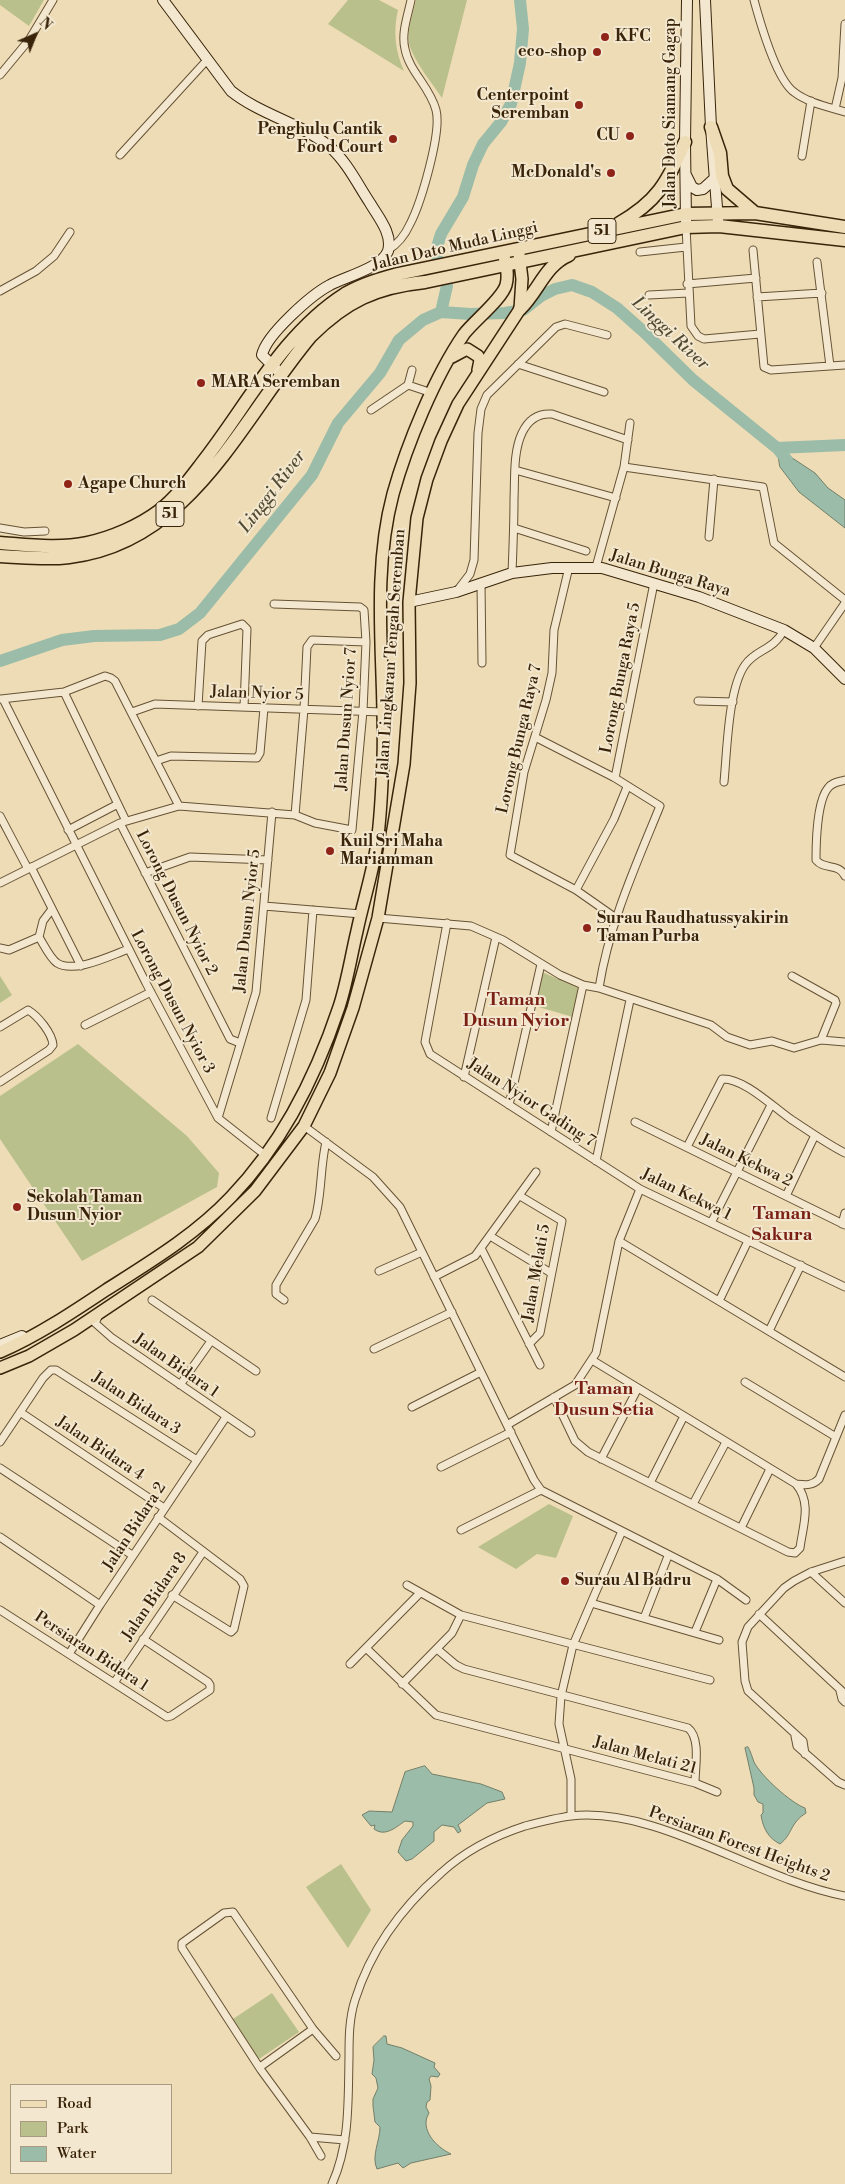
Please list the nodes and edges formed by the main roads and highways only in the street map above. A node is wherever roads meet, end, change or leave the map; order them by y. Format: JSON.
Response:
{"nodes":[{"id":1,"x":711,"y":127,"type":"road end"},
{"id":2,"x":684,"y":142,"type":"road end"},
{"id":3,"x":755,"y":213,"type":"junction"},
{"id":4,"x":845,"y":227,"type":"edge"},
{"id":5,"x":609,"y":229,"type":"junction"},
{"id":6,"x":845,"y":240,"type":"edge"},
{"id":7,"x":582,"y":249,"type":"junction"},
{"id":8,"x":519,"y":256,"type":"junction"},
{"id":9,"x":505,"y":259,"type":"junction"},
{"id":10,"x":520,"y":309,"type":"junction"},
{"id":11,"x":450,"y":358,"type":"junction"},
{"id":12,"x":277,"y":370,"type":"junction"},
{"id":13,"x":478,"y":370,"type":"junction"},
{"id":14,"x":0,"y":543,"type":"edge"},
{"id":15,"x":0,"y":556,"type":"edge"},
{"id":16,"x":0,"y":1352,"type":"edge"},
{"id":17,"x":0,"y":1368,"type":"edge"}],
"edges":[{"from":1,"to":3,"type":"highway"},
{"from":2,"to":5,"type":"highway"},
{"from":3,"to":4,"type":"highway","name":"Jalan Dato Muda Linggi","number":"51"},
{"from":3,"to":5,"type":"highway","name":"Jalan Dato Muda Linggi","number":"51"},
{"from":5,"to":8,"type":"highway","name":"Jalan Dato Muda Linggi","number":"51"},
{"from":6,"to":7,"type":"highway","name":"Jalan Dato Muda Linggi","number":"51"},
{"from":7,"to":8,"type":"highway","name":"Jalan Dato Muda Linggi","number":"51"},
{"from":7,"to":10,"type":"highway"},
{"from":8,"to":9,"type":"highway","name":"Jalan Dato Muda Linggi","number":"51"},
{"from":8,"to":10,"type":"main road"},
{"from":9,"to":11,"type":"main road","name":"Jalan Lingkaran Tengah Seremban"},
{"from":9,"to":12,"type":"highway","name":"Jalan Dato Muda Linggi","number":"51"},
{"from":10,"to":13,"type":"main road","name":"Jalan Lingkaran Tengah Seremban"},
{"from":11,"to":13,"type":"main road"},
{"from":11,"to":16,"type":"main road","name":"Jalan Lingkaran Tengah Seremban"},
{"from":12,"to":14,"type":"highway","name":"Jalan Dato Muda Linggi","number":"51"},
{"from":12,"to":15,"type":"highway","name":"Jalan Dato Muda Linggi","number":"51"},
{"from":13,"to":17,"type":"main road","name":"Jalan Lingkaran Tengah Seremban"}]}
